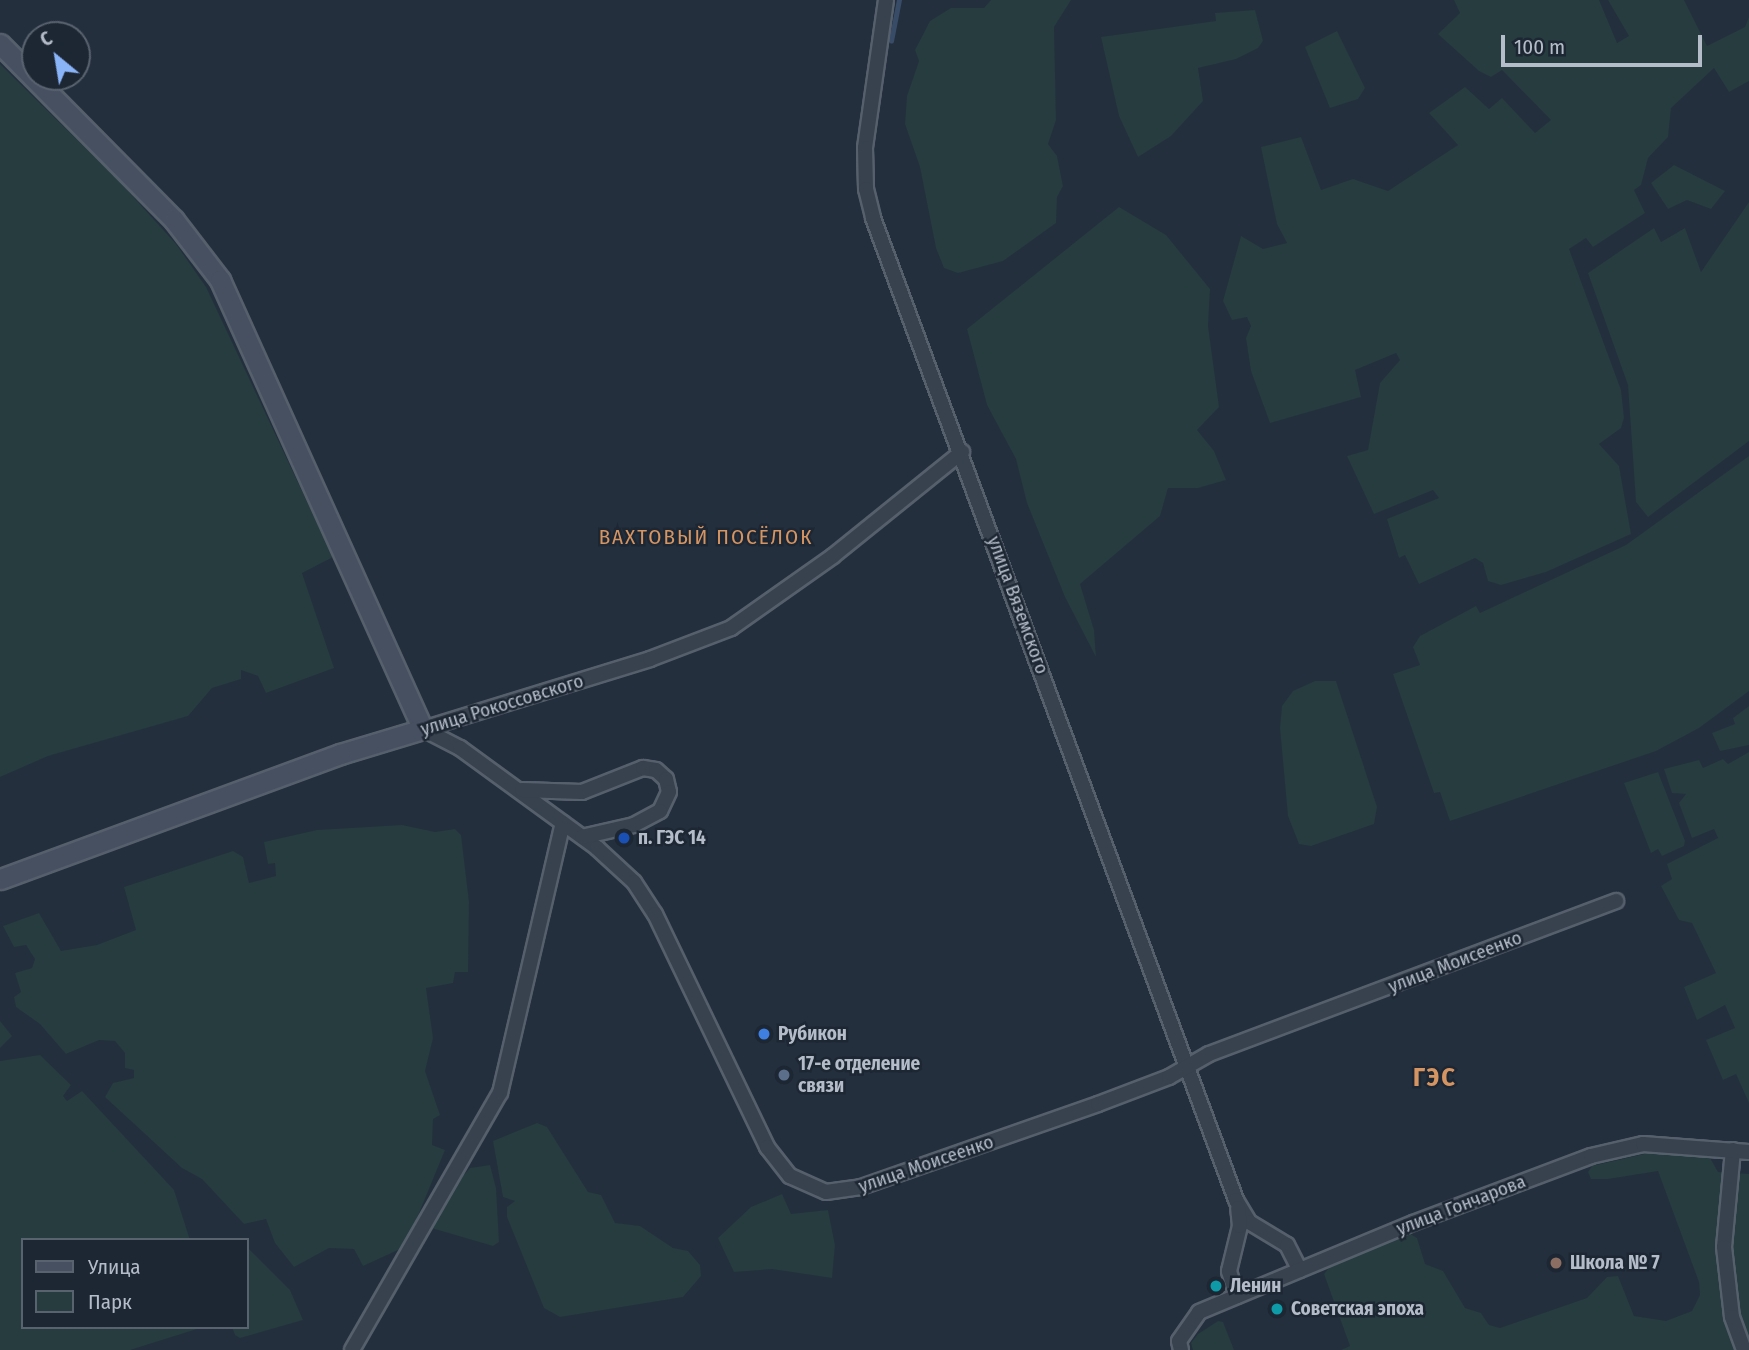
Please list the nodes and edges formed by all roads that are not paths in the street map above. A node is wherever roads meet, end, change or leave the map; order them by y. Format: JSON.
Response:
{"nodes":[{"id":1,"x":886,"y":0,"type":"edge"},
{"id":2,"x":0,"y":44,"type":"edge"},
{"id":3,"x":961,"y":452,"type":"junction"},
{"id":4,"x":423,"y":729,"type":"junction"},
{"id":5,"x":517,"y":789,"type":"junction"},
{"id":6,"x":563,"y":823,"type":"junction"},
{"id":7,"x":582,"y":837,"type":"junction"},
{"id":8,"x":0,"y":878,"type":"edge"},
{"id":9,"x":1616,"y":901,"type":"dead end"},
{"id":10,"x":1188,"y":1066,"type":"junction"},
{"id":11,"x":1733,"y":1150,"type":"junction"},
{"id":12,"x":1749,"y":1152,"type":"edge"},
{"id":13,"x":1236,"y":1200,"type":"junction"},
{"id":14,"x":1268,"y":1234,"type":"junction"},
{"id":15,"x":1233,"y":1248,"type":"junction"},
{"id":16,"x":1300,"y":1270,"type":"junction"},
{"id":17,"x":1237,"y":1296,"type":"junction"},
{"id":18,"x":1745,"y":1347,"type":"edge"},
{"id":19,"x":352,"y":1350,"type":"edge"},
{"id":20,"x":1181,"y":1350,"type":"edge"}],
"edges":[{"from":1,"to":3,"type":"street","name":"улица Вяземского"},
{"from":2,"to":4,"type":"street"},
{"from":3,"to":4,"type":"street","name":"улица Рокоссовского"},
{"from":3,"to":10,"type":"street","name":"улица Вяземского"},
{"from":4,"to":5,"type":"street","name":"улица Моисеенко"},
{"from":4,"to":8,"type":"street","name":"улица Рокоссовского"},
{"from":5,"to":6,"type":"street","name":"улица Моисеенко"},
{"from":5,"to":7,"type":"street"},
{"from":6,"to":7,"type":"street","name":"улица Моисеенко"},
{"from":6,"to":19,"type":"street"},
{"from":7,"to":10,"type":"street","name":"улица Моисеенко"},
{"from":9,"to":10,"type":"street","name":"улица Моисеенко"},
{"from":10,"to":13,"type":"street","name":"улица Вяземского"},
{"from":11,"to":12,"type":"street","name":"улица Гончарова"},
{"from":11,"to":16,"type":"street","name":"улица Гончарова"},
{"from":11,"to":18,"type":"street"},
{"from":13,"to":14,"type":"street"},
{"from":13,"to":15,"type":"street"},
{"from":14,"to":15,"type":"street"},
{"from":14,"to":16,"type":"street"},
{"from":15,"to":17,"type":"street"},
{"from":16,"to":17,"type":"street","name":"улица Гончарова"},
{"from":17,"to":20,"type":"street","name":"улица Гончарова"}]}
